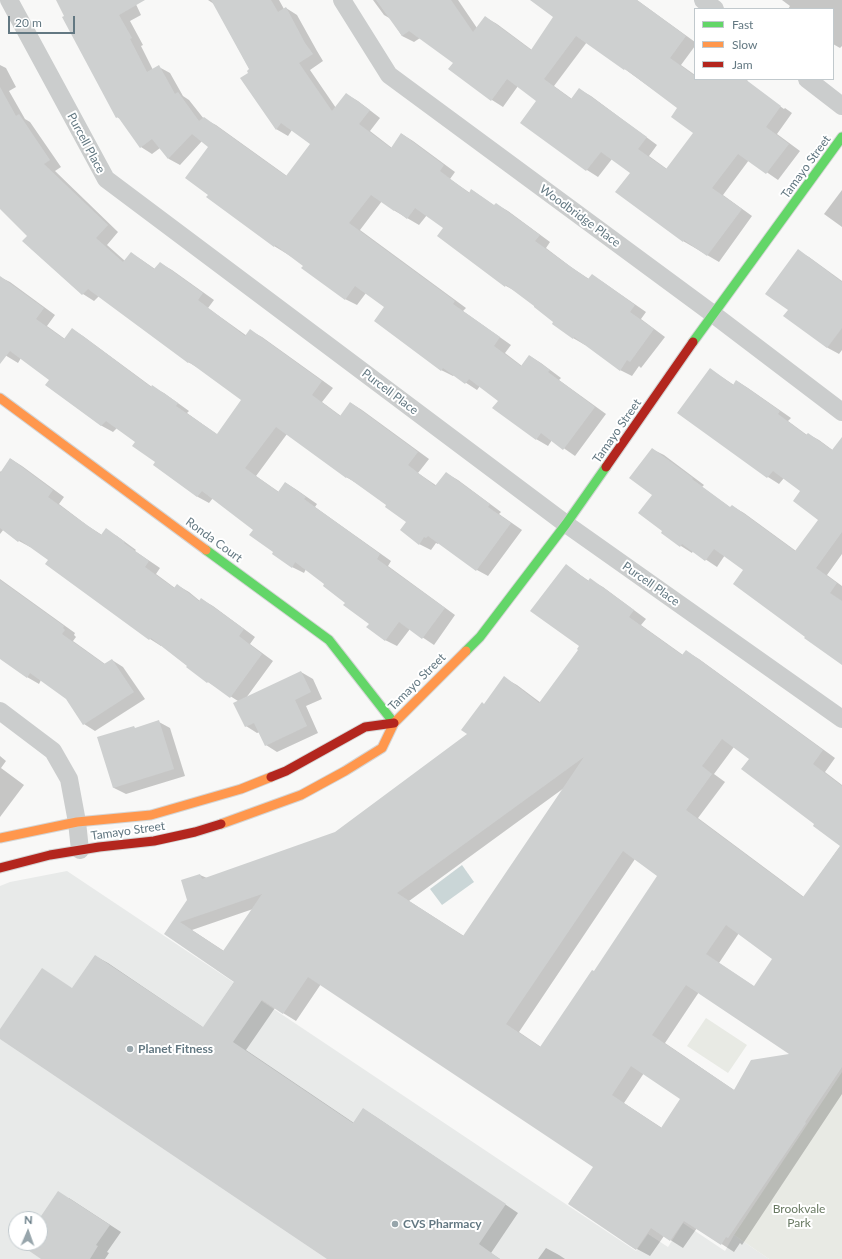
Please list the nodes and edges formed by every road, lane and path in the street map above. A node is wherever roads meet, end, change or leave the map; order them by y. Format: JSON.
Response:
{"nodes":[{"id":1,"x":9,"y":0,"type":"edge"},
{"id":2,"x":342,"y":0,"type":"edge"},
{"id":3,"x":703,"y":0,"type":"edge"},
{"id":4,"x":714,"y":8,"type":"edge"},
{"id":5,"x":808,"y":80,"type":"edge"},
{"id":6,"x":842,"y":106,"type":"edge"},
{"id":7,"x":842,"y":138,"type":"edge"},
{"id":8,"x":713,"y":314,"type":"junction"},
{"id":9,"x":0,"y":398,"type":"edge"},
{"id":10,"x":842,"y":412,"type":"edge"},
{"id":11,"x":566,"y":524,"type":"junction"},
{"id":12,"x":0,"y":711,"type":"edge"},
{"id":13,"x":842,"y":719,"type":"edge"},
{"id":14,"x":394,"y":723,"type":"junction"},
{"id":15,"x":77,"y":822,"type":"junction"},
{"id":16,"x":0,"y":838,"type":"edge"},
{"id":17,"x":80,"y":850,"type":"junction"},
{"id":18,"x":0,"y":868,"type":"edge"}],
"edges":[{"from":1,"to":11,"type":"street","name":"Purcell Place"},
{"from":2,"to":8,"type":"street","name":"Woodbridge Place"},
{"from":3,"to":4,"type":"street"},
{"from":5,"to":6,"type":"street"},
{"from":7,"to":8,"type":"street","name":"Tamayo Street"},
{"from":8,"to":10,"type":"street","name":"Woodbridge Place"},
{"from":8,"to":11,"type":"street","name":"Tamayo Street"},
{"from":9,"to":14,"type":"street","name":"Ronda Court"},
{"from":11,"to":13,"type":"street","name":"Purcell Place"},
{"from":11,"to":14,"type":"street","name":"Tamayo Street"},
{"from":12,"to":15,"type":"street"},
{"from":14,"to":15,"type":"street","name":"Tamayo Street"},
{"from":14,"to":17,"type":"street","name":"Tamayo Street"},
{"from":15,"to":16,"type":"street","name":"Tamayo Street"},
{"from":15,"to":17,"type":"street"},
{"from":17,"to":18,"type":"street","name":"Tamayo Street"}]}
